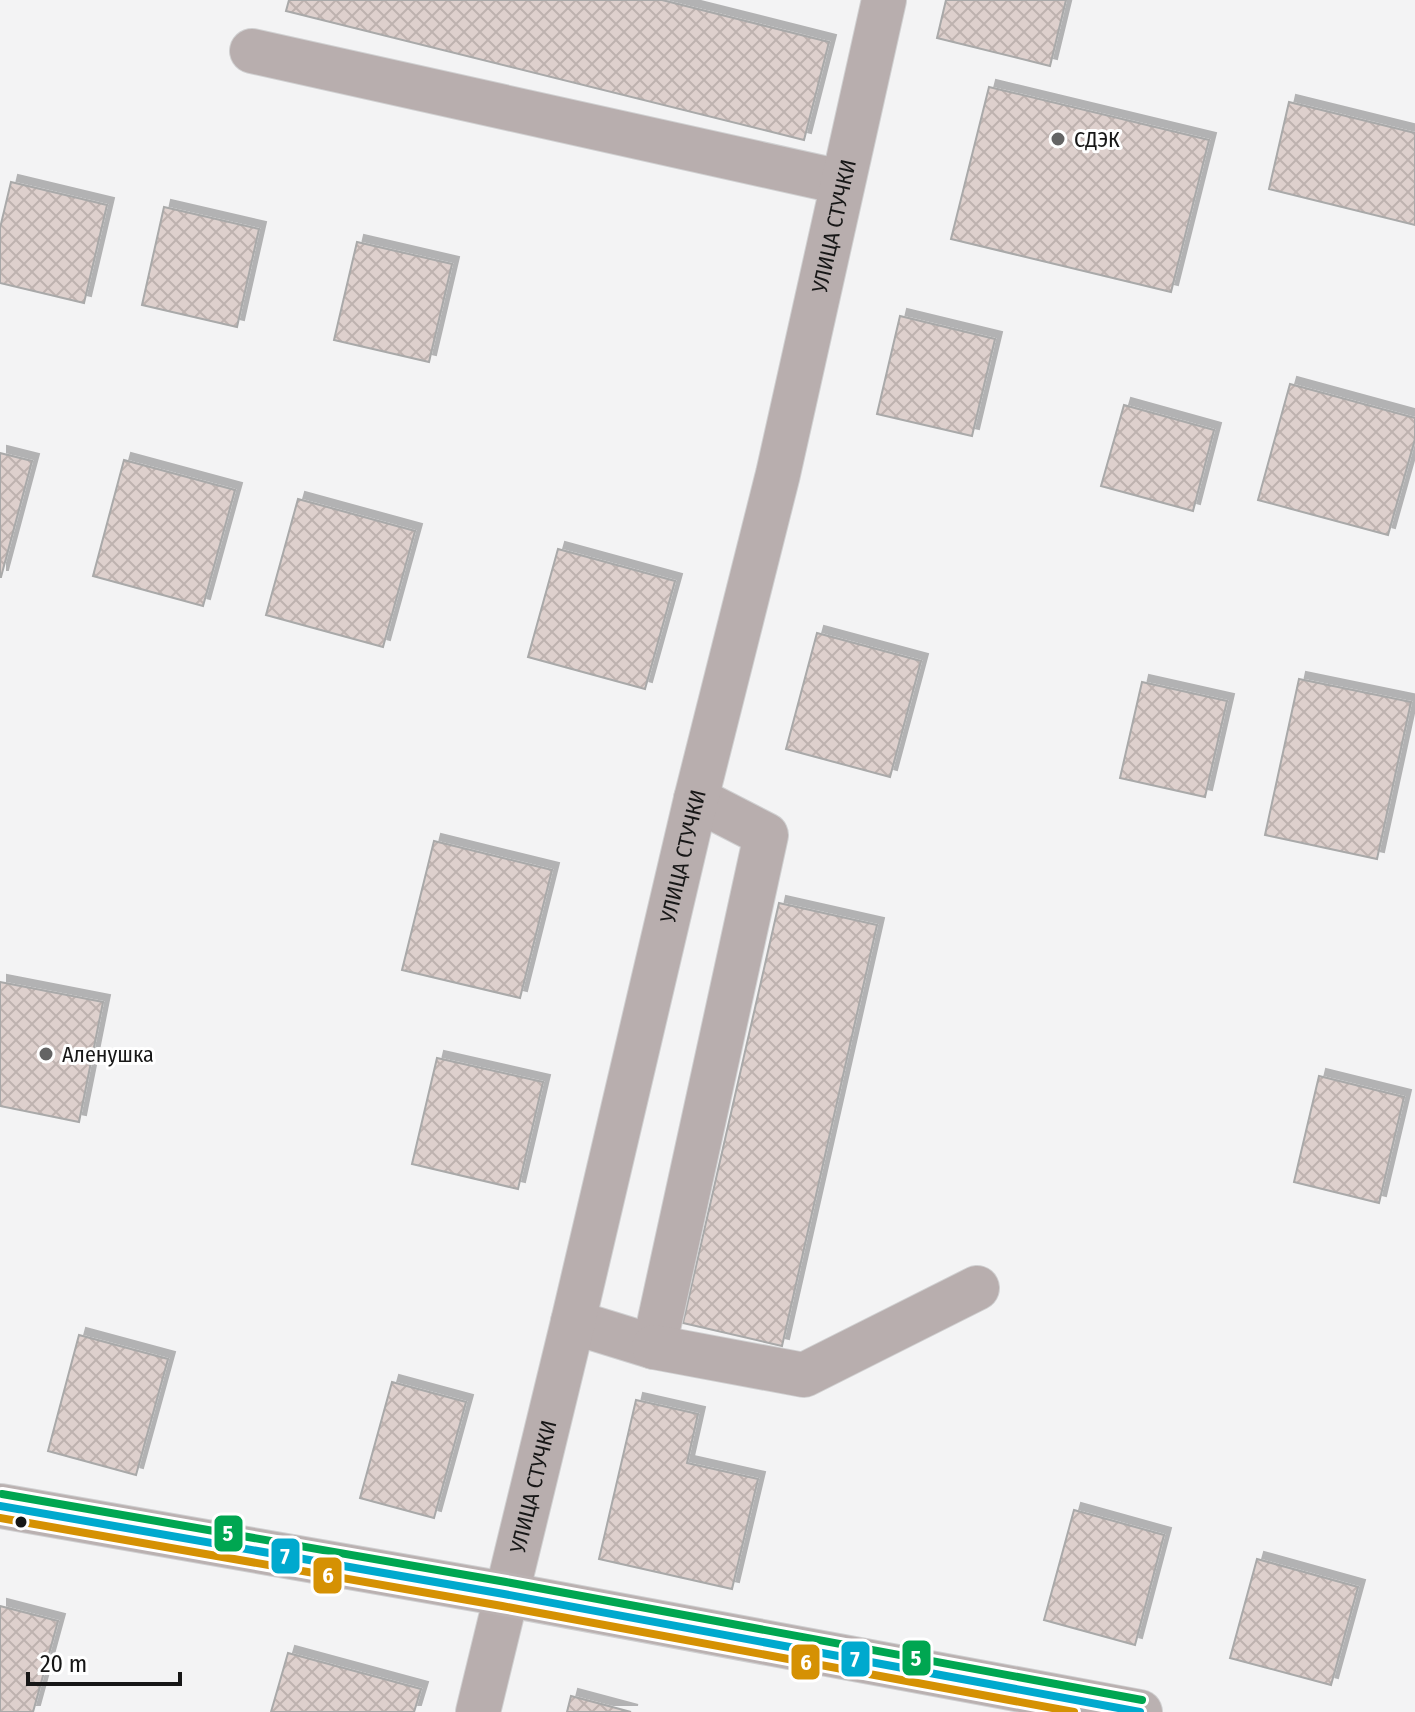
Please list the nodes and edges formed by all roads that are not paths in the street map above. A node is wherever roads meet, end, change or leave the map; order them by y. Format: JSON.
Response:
{"nodes":[{"id":1,"x":884,"y":0,"type":"edge"},
{"id":2,"x":252,"y":51,"type":"dead end"},
{"id":3,"x":841,"y":182,"type":"junction"},
{"id":4,"x":696,"y":799,"type":"junction"},
{"id":5,"x":977,"y":1288,"type":"dead end"},
{"id":6,"x":573,"y":1322,"type":"junction"},
{"id":7,"x":654,"y":1347,"type":"junction"},
{"id":8,"x":0,"y":1506,"type":"edge"},
{"id":9,"x":504,"y":1594,"type":"junction"},
{"id":10,"x":478,"y":1712,"type":"edge"},
{"id":11,"x":1140,"y":1712,"type":"edge"}],
"edges":[{"from":1,"to":3,"type":"street","name":"УЛИЦА СТУЧКИ"},
{"from":2,"to":3,"type":"street"},
{"from":3,"to":4,"type":"street","name":"УЛИЦА СТУЧКИ"},
{"from":4,"to":6,"type":"street","name":"УЛИЦА СТУЧКИ"},
{"from":4,"to":7,"type":"street"},
{"from":5,"to":7,"type":"street"},
{"from":6,"to":7,"type":"street"},
{"from":6,"to":9,"type":"street","name":"УЛИЦА СТУЧКИ"},
{"from":8,"to":9,"type":"main road"},
{"from":9,"to":10,"type":"street","name":"УЛИЦА СТУЧКИ"},
{"from":9,"to":11,"type":"main road"}]}
